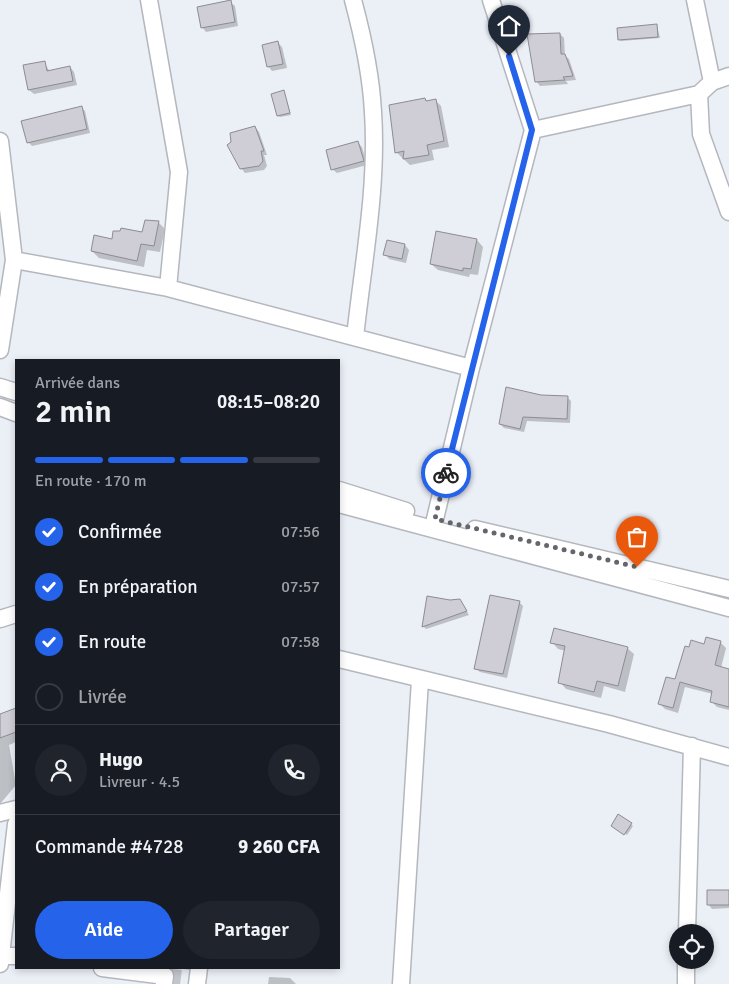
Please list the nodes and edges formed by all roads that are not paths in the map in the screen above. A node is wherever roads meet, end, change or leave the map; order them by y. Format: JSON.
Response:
{"nodes":[{"id":1,"x":149,"y":0,"type":"edge"},
{"id":2,"x":353,"y":0,"type":"edge"},
{"id":3,"x":491,"y":0,"type":"edge"},
{"id":4,"x":695,"y":0,"type":"edge"},
{"id":5,"x":729,"y":76,"type":"edge"},
{"id":6,"x":712,"y":82,"type":"junction"},
{"id":7,"x":699,"y":94,"type":"junction"},
{"id":8,"x":532,"y":130,"type":"junction"},
{"id":9,"x":0,"y":141,"type":"edge"},
{"id":10,"x":729,"y":212,"type":"edge"},
{"id":11,"x":14,"y":260,"type":"junction"},
{"id":12,"x":168,"y":288,"type":"junction"},
{"id":13,"x":356,"y":337,"type":"junction"},
{"id":14,"x":0,"y":350,"type":"edge"},
{"id":15,"x":471,"y":368,"type":"junction"},
{"id":16,"x":0,"y":387,"type":"edge"},
{"id":17,"x":15,"y":392,"type":"edge"},
{"id":18,"x":0,"y":406,"type":"edge"},
{"id":19,"x":15,"y":413,"type":"edge"},
{"id":20,"x":340,"y":490,"type":"edge"},
{"id":21,"x":340,"y":504,"type":"edge"},
{"id":22,"x":435,"y":519,"type":"junction"},
{"id":23,"x":729,"y":589,"type":"edge"},
{"id":24,"x":729,"y":608,"type":"edge"},
{"id":25,"x":15,"y":614,"type":"edge"},
{"id":26,"x":0,"y":619,"type":"edge"},
{"id":27,"x":340,"y":659,"type":"edge"},
{"id":28,"x":420,"y":680,"type":"junction"},
{"id":29,"x":692,"y":746,"type":"junction"},
{"id":30,"x":729,"y":757,"type":"edge"},
{"id":31,"x":15,"y":809,"type":"edge"},
{"id":32,"x":0,"y":813,"type":"edge"},
{"id":33,"x":15,"y":838,"type":"edge"},
{"id":34,"x":687,"y":924,"type":"edge"},
{"id":35,"x":6,"y":959,"type":"edge"},
{"id":36,"x":110,"y":969,"type":"edge"},
{"id":37,"x":199,"y":969,"type":"edge"},
{"id":38,"x":686,"y":969,"type":"edge"},
{"id":39,"x":164,"y":984,"type":"tunnel mouth"},
{"id":40,"x":197,"y":984,"type":"edge"},
{"id":41,"x":401,"y":984,"type":"edge"},
{"id":42,"x":686,"y":984,"type":"edge"}],
"edges":[{"from":1,"to":12,"type":"street"},
{"from":2,"to":13,"type":"street"},
{"from":3,"to":8,"type":"street"},
{"from":4,"to":6,"type":"street"},
{"from":5,"to":6,"type":"street"},
{"from":6,"to":7,"type":"street"},
{"from":7,"to":8,"type":"street"},
{"from":7,"to":10,"type":"street"},
{"from":8,"to":15,"type":"street"},
{"from":9,"to":11,"type":"street"},
{"from":11,"to":12,"type":"street"},
{"from":11,"to":14,"type":"street"},
{"from":12,"to":13,"type":"street"},
{"from":13,"to":15,"type":"street"},
{"from":15,"to":22,"type":"street"},
{"from":16,"to":17,"type":"street"},
{"from":18,"to":19,"type":"street"},
{"from":20,"to":22,"type":"street"},
{"from":21,"to":24,"type":"street"},
{"from":22,"to":23,"type":"street"},
{"from":25,"to":26,"type":"street"},
{"from":27,"to":28,"type":"street"},
{"from":28,"to":29,"type":"street"},
{"from":28,"to":41,"type":"street"},
{"from":29,"to":30,"type":"street"},
{"from":29,"to":34,"type":"street"},
{"from":31,"to":32,"type":"street"},
{"from":33,"to":35,"type":"street"},
{"from":36,"to":39,"type":"street"},
{"from":37,"to":40,"type":"street"},
{"from":38,"to":42,"type":"street"}]}
